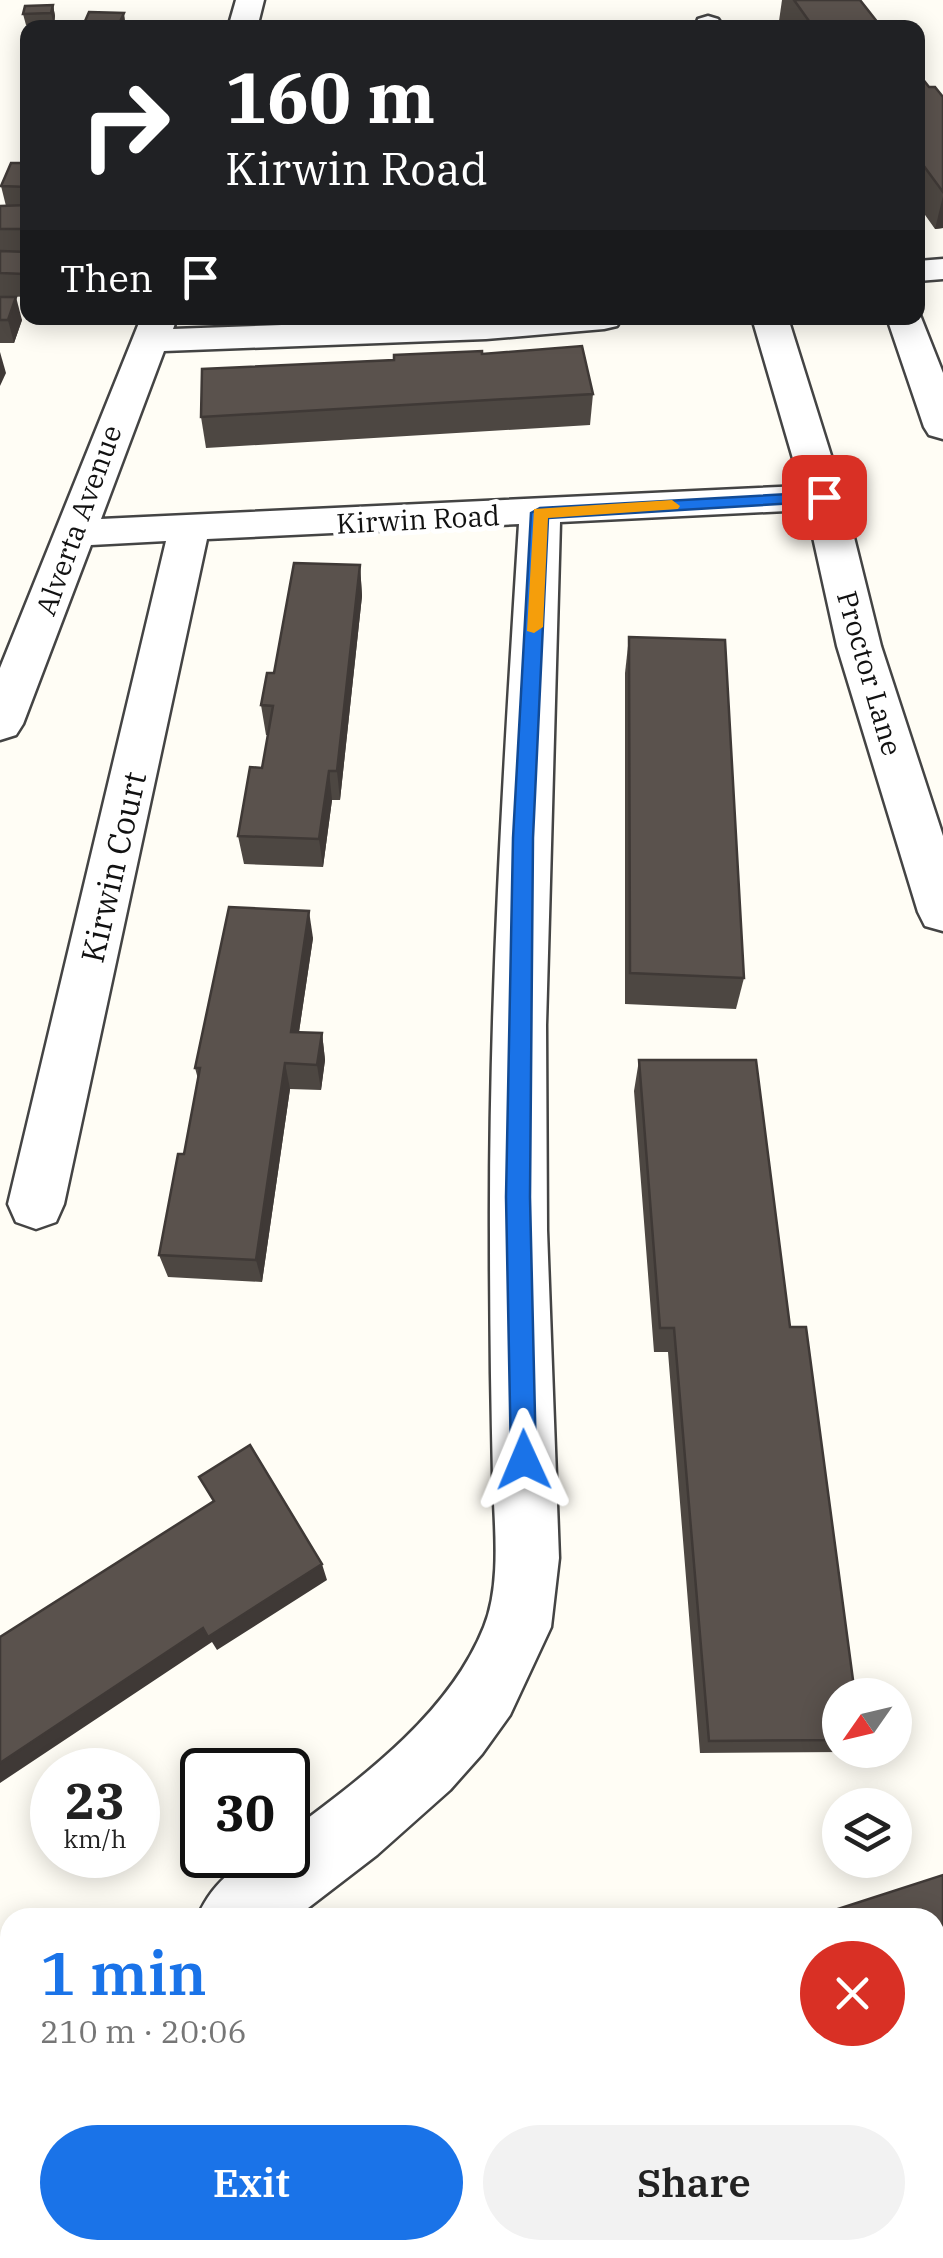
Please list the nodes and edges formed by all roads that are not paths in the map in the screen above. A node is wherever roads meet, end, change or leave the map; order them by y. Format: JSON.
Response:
{"nodes":[{"id":1,"x":358,"y":325,"type":"edge"},
{"id":2,"x":772,"y":325,"type":"edge"},
{"id":3,"x":907,"y":325,"type":"edge"},
{"id":4,"x":155,"y":329,"type":"edge"},
{"id":5,"x":943,"y":426,"type":"edge"},
{"id":6,"x":824,"y":497,"type":"junction"},
{"id":7,"x":540,"y":513,"type":"junction"},
{"id":8,"x":189,"y":530,"type":"junction"},
{"id":9,"x":72,"y":533,"type":"junction"},
{"id":10,"x":0,"y":724,"type":"edge"},
{"id":11,"x":943,"y":912,"type":"edge"},
{"id":12,"x":36,"y":1204,"type":"dead end"},
{"id":13,"x":247,"y":1908,"type":"edge"}],
"edges":[{"from":1,"to":4,"type":"street"},
{"from":2,"to":6,"type":"street","name":"Proctor Lane"},
{"from":3,"to":5,"type":"street"},
{"from":4,"to":9,"type":"street","name":"Alverta Avenue"},
{"from":6,"to":7,"type":"street","name":"Kirwin Road"},
{"from":6,"to":11,"type":"street","name":"Proctor Lane"},
{"from":7,"to":8,"type":"street","name":"Kirwin Road"},
{"from":7,"to":13,"type":"street"},
{"from":8,"to":9,"type":"street","name":"Kirwin Road"},
{"from":8,"to":12,"type":"street","name":"Kirwin Court"},
{"from":9,"to":10,"type":"street","name":"Alverta Avenue"}]}
